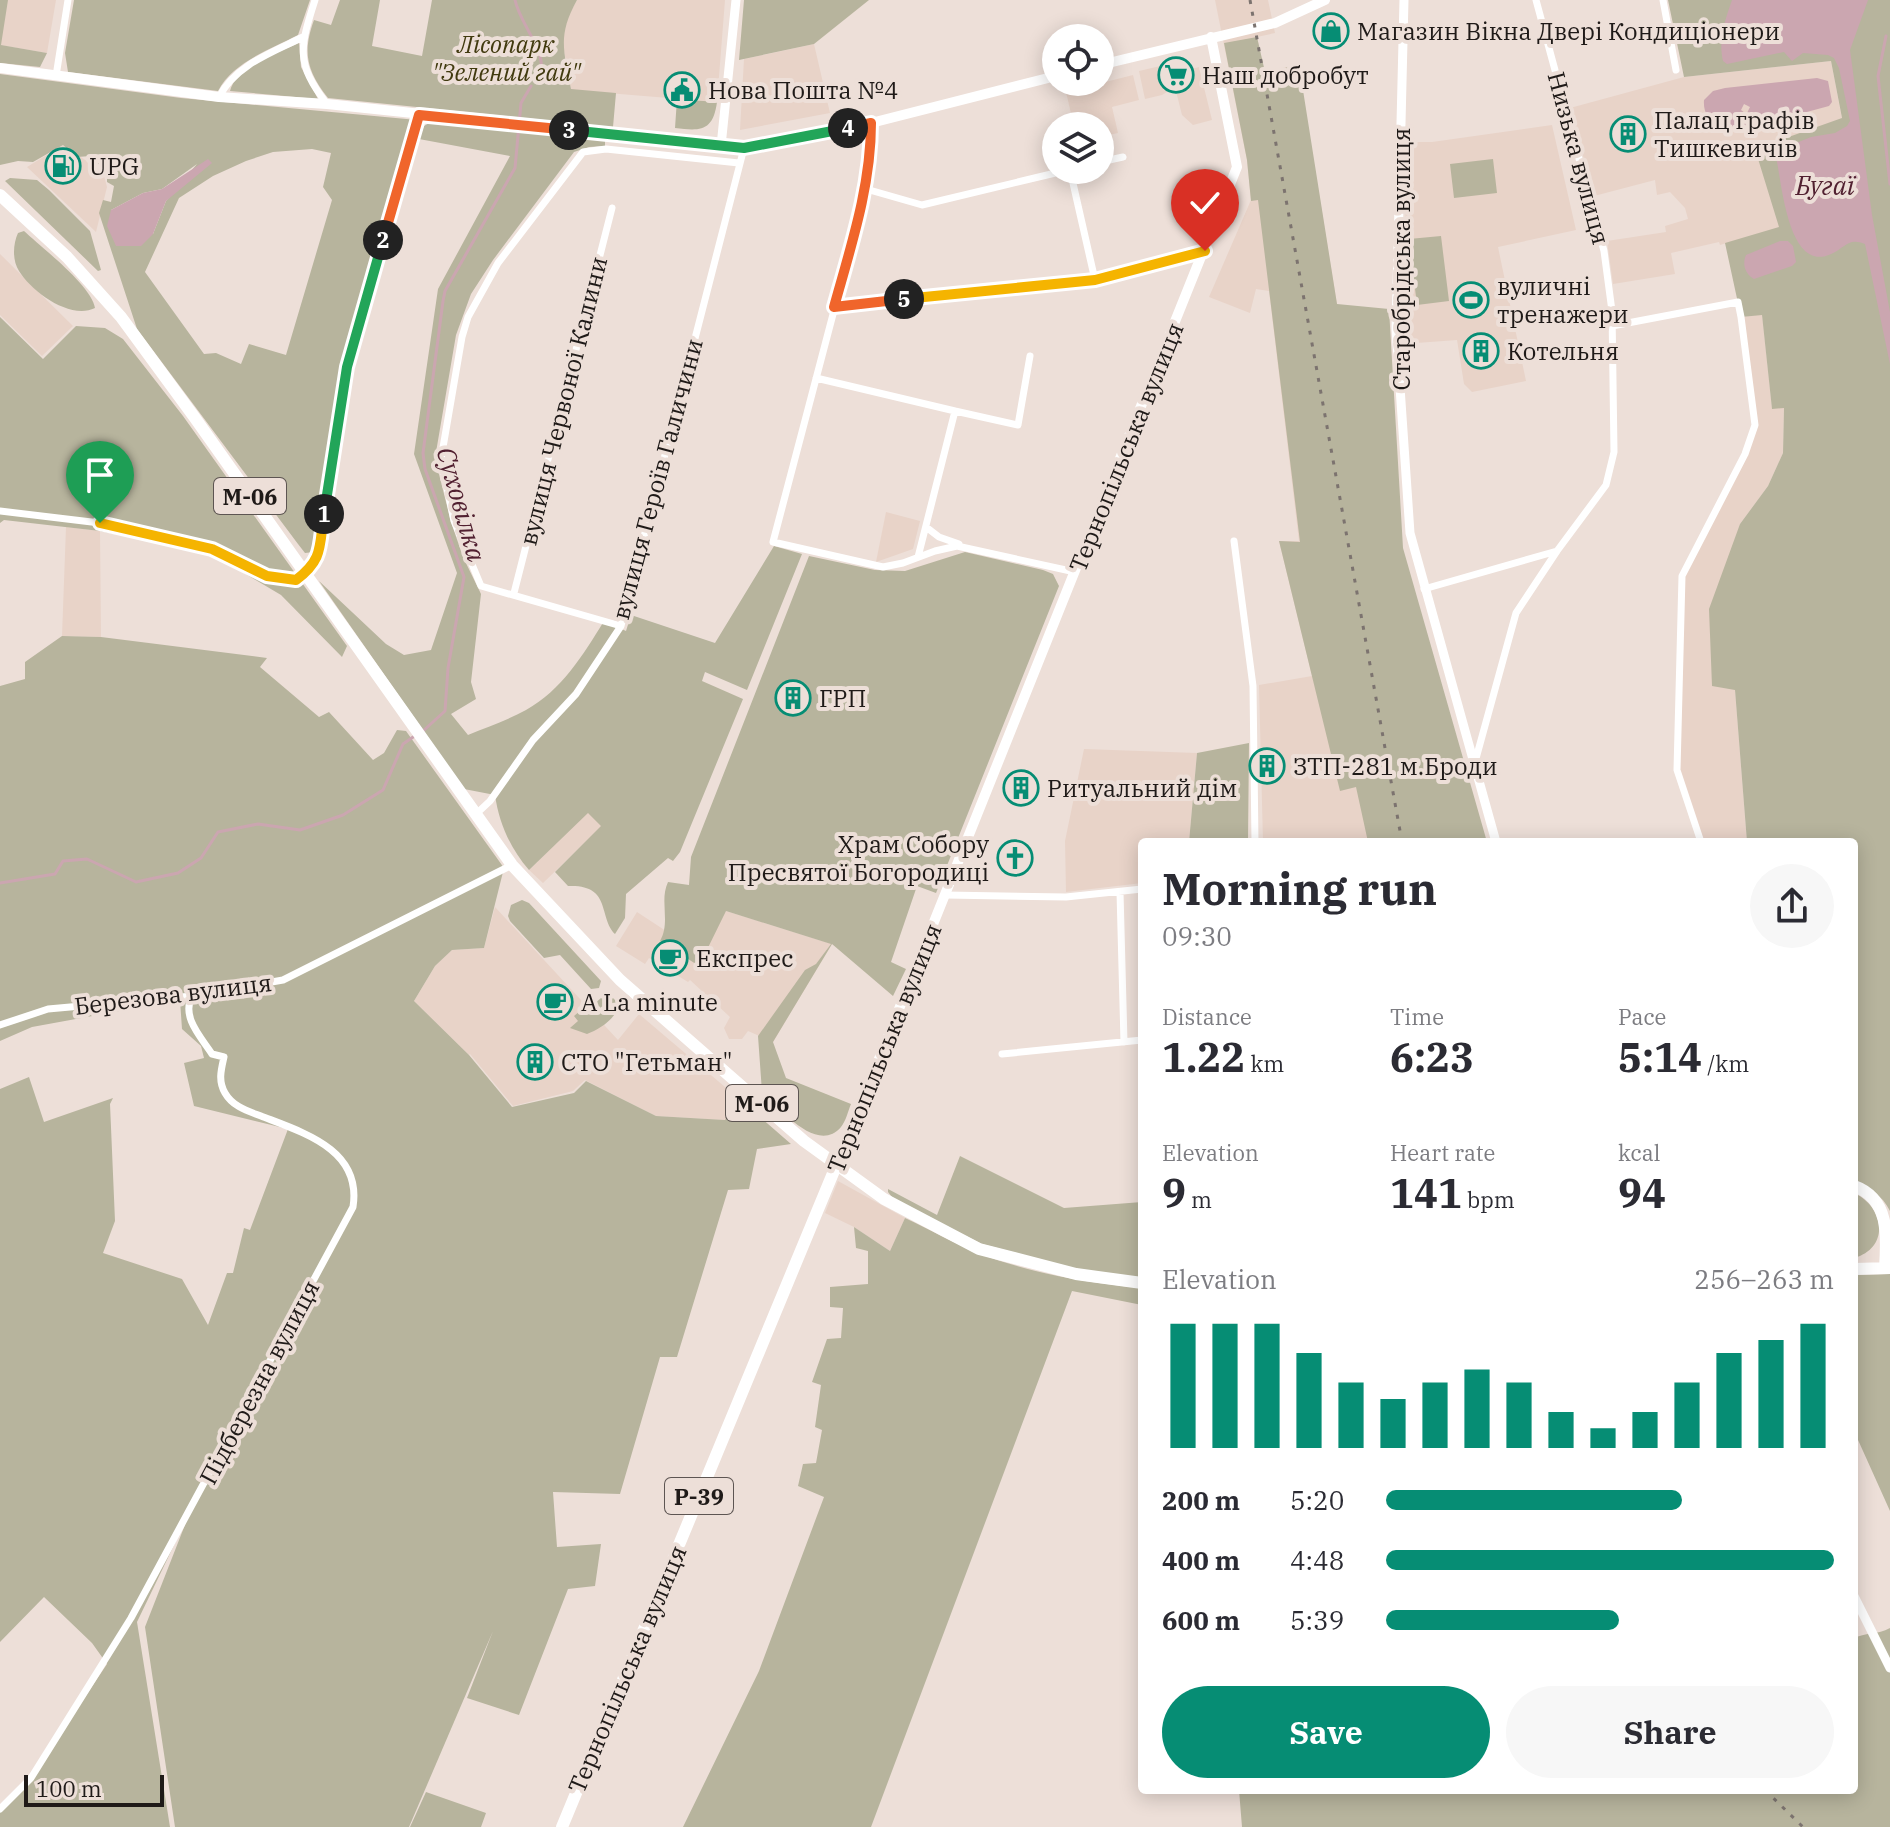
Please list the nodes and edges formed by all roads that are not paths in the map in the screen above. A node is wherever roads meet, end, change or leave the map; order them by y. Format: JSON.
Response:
{"nodes":[{"id":1,"x":68,"y":0,"type":"edge"},
{"id":2,"x":315,"y":0,"type":"edge"},
{"id":3,"x":736,"y":0,"type":"edge"},
{"id":4,"x":1404,"y":0,"type":"edge"},
{"id":5,"x":1536,"y":0,"type":"edge"},
{"id":6,"x":1663,"y":0,"type":"edge"},
{"id":7,"x":1323,"y":1,"type":"edge"},
{"id":8,"x":303,"y":37,"type":"junction"},
{"id":9,"x":1211,"y":37,"type":"junction"},
{"id":10,"x":1114,"y":61,"type":"edge"},
{"id":11,"x":0,"y":68,"type":"edge"},
{"id":12,"x":1676,"y":70,"type":"dead end"},
{"id":13,"x":56,"y":76,"type":"junction"},
{"id":14,"x":1042,"y":80,"type":"edge"},
{"id":15,"x":219,"y":97,"type":"junction"},
{"id":16,"x":327,"y":104,"type":"junction"},
{"id":17,"x":419,"y":115,"type":"junction"},
{"id":18,"x":871,"y":123,"type":"junction"},
{"id":19,"x":721,"y":146,"type":"junction"},
{"id":20,"x":744,"y":148,"type":"junction"},
{"id":21,"x":1123,"y":157,"type":"dead end"},
{"id":22,"x":1114,"y":159,"type":"edge"},
{"id":23,"x":739,"y":163,"type":"junction"},
{"id":24,"x":1042,"y":176,"type":"edge"},
{"id":25,"x":1072,"y":184,"type":"edge"},
{"id":26,"x":866,"y":189,"type":"junction"},
{"id":27,"x":0,"y":195,"type":"edge"},
{"id":28,"x":612,"y":208,"type":"dead end"},
{"id":29,"x":1205,"y":251,"type":"junction"},
{"id":30,"x":1095,"y":280,"type":"junction"},
{"id":31,"x":834,"y":307,"type":"junction"},
{"id":32,"x":1612,"y":326,"type":"junction"},
{"id":33,"x":1030,"y":356,"type":"dead end"},
{"id":34,"x":816,"y":378,"type":"junction"},
{"id":35,"x":955,"y":411,"type":"junction"},
{"id":36,"x":0,"y":511,"type":"edge"},
{"id":37,"x":926,"y":527,"type":"junction"},
{"id":38,"x":1234,"y":541,"type":"dead end"},
{"id":39,"x":967,"y":547,"type":"junction"},
{"id":40,"x":1557,"y":551,"type":"junction"},
{"id":41,"x":918,"y":557,"type":"junction"},
{"id":42,"x":1075,"y":572,"type":"junction"},
{"id":43,"x":304,"y":573,"type":"junction"},
{"id":44,"x":1424,"y":589,"type":"junction"},
{"id":45,"x":514,"y":593,"type":"junction"},
{"id":46,"x":621,"y":626,"type":"junction"},
{"id":47,"x":1475,"y":762,"type":"junction"},
{"id":48,"x":475,"y":815,"type":"junction"},
{"id":49,"x":1255,"y":838,"type":"edge"},
{"id":50,"x":1495,"y":838,"type":"edge"},
{"id":51,"x":1700,"y":838,"type":"edge"},
{"id":52,"x":512,"y":865,"type":"junction"},
{"id":53,"x":1138,"y":890,"type":"edge"},
{"id":54,"x":1120,"y":892,"type":"junction"},
{"id":55,"x":946,"y":895,"type":"junction"},
{"id":56,"x":192,"y":996,"type":"junction"},
{"id":57,"x":0,"y":1025,"type":"edge"},
{"id":58,"x":1138,"y":1040,"type":"edge"},
{"id":59,"x":1124,"y":1042,"type":"junction"},
{"id":60,"x":1002,"y":1054,"type":"dead end"},
{"id":61,"x":836,"y":1166,"type":"junction"},
{"id":62,"x":1858,"y":1188,"type":"edge"},
{"id":63,"x":1888,"y":1268,"type":"edge"},
{"id":64,"x":1858,"y":1269,"type":"edge"},
{"id":65,"x":1138,"y":1282,"type":"edge"},
{"id":66,"x":1858,"y":1605,"type":"edge"},
{"id":67,"x":1890,"y":1668,"type":"edge"},
{"id":68,"x":0,"y":1809,"type":"edge"},
{"id":69,"x":562,"y":1827,"type":"edge"}],
"edges":[{"from":1,"to":13,"type":"street"},
{"from":2,"to":8,"type":"street"},
{"from":3,"to":19,"type":"street"},
{"from":4,"to":44,"type":"street","name":"Старобрідська вулиця"},
{"from":5,"to":32,"type":"street","name":"Низька вулиця"},
{"from":6,"to":12,"type":"street"},
{"from":7,"to":9,"type":"main road"},
{"from":8,"to":15,"type":"street"},
{"from":8,"to":16,"type":"street"},
{"from":9,"to":10,"type":"main road"},
{"from":9,"to":29,"type":"main road","name":"Тернопільська вулиця"},
{"from":11,"to":13,"type":"main road"},
{"from":13,"to":15,"type":"main road"},
{"from":14,"to":18,"type":"main road"},
{"from":15,"to":16,"type":"main road"},
{"from":16,"to":17,"type":"main road"},
{"from":17,"to":19,"type":"main road"},
{"from":17,"to":43,"type":"street"},
{"from":18,"to":20,"type":"main road"},
{"from":18,"to":26,"type":"street"},
{"from":19,"to":20,"type":"main road"},
{"from":20,"to":23,"type":"street","name":"вулиця Героїв Галичини"},
{"from":21,"to":22,"type":"street"},
{"from":23,"to":45,"type":"street"},
{"from":23,"to":46,"type":"street","name":"вулиця Героїв Галичини"},
{"from":24,"to":26,"type":"street"},
{"from":25,"to":30,"type":"street"},
{"from":26,"to":31,"type":"street"},
{"from":27,"to":43,"type":"main road","number":"М-06"},
{"from":28,"to":45,"type":"street","name":"вулиця Червоної Калини"},
{"from":29,"to":30,"type":"street"},
{"from":29,"to":42,"type":"main road","name":"Тернопільська вулиця"},
{"from":30,"to":31,"type":"street"},
{"from":31,"to":34,"type":"street"},
{"from":32,"to":40,"type":"street","name":"Низька вулиця"},
{"from":32,"to":51,"type":"street"},
{"from":33,"to":35,"type":"street"},
{"from":34,"to":35,"type":"street"},
{"from":34,"to":41,"type":"street"},
{"from":35,"to":37,"type":"street"},
{"from":36,"to":43,"type":"street"},
{"from":37,"to":39,"type":"street"},
{"from":37,"to":41,"type":"street"},
{"from":38,"to":49,"type":"street"},
{"from":39,"to":41,"type":"street"},
{"from":39,"to":42,"type":"street"},
{"from":40,"to":44,"type":"street"},
{"from":40,"to":47,"type":"street","name":"Низька вулиця"},
{"from":42,"to":55,"type":"main road","name":"Тернопільська вулиця"},
{"from":43,"to":48,"type":"main road","number":"М-06"},
{"from":44,"to":47,"type":"street","name":"Старобрідська вулиця"},
{"from":45,"to":46,"type":"street"},
{"from":46,"to":48,"type":"street","name":"вулиця Героїв Галичини"},
{"from":47,"to":50,"type":"street","name":"Старобрідська вулиця"},
{"from":48,"to":52,"type":"main road","number":"М-06"},
{"from":52,"to":56,"type":"street","name":"Березова вулиця"},
{"from":52,"to":61,"type":"main road","number":"М-06"},
{"from":53,"to":54,"type":"street"},
{"from":54,"to":55,"type":"street"},
{"from":54,"to":59,"type":"street"},
{"from":55,"to":61,"type":"main road","name":"Тернопільська вулиця"},
{"from":56,"to":57,"type":"street","name":"Березова вулиця"},
{"from":56,"to":68,"type":"street","name":"Підберезна вулиця"},
{"from":58,"to":59,"type":"street"},
{"from":59,"to":60,"type":"street"},
{"from":61,"to":65,"type":"main road","number":"М-06"},
{"from":61,"to":69,"type":"main road","name":"Тернопільська вулиця","number":"Р-39"},
{"from":62,"to":63,"type":"main road"},
{"from":63,"to":64,"type":"main road"},
{"from":66,"to":67,"type":"street"}]}
